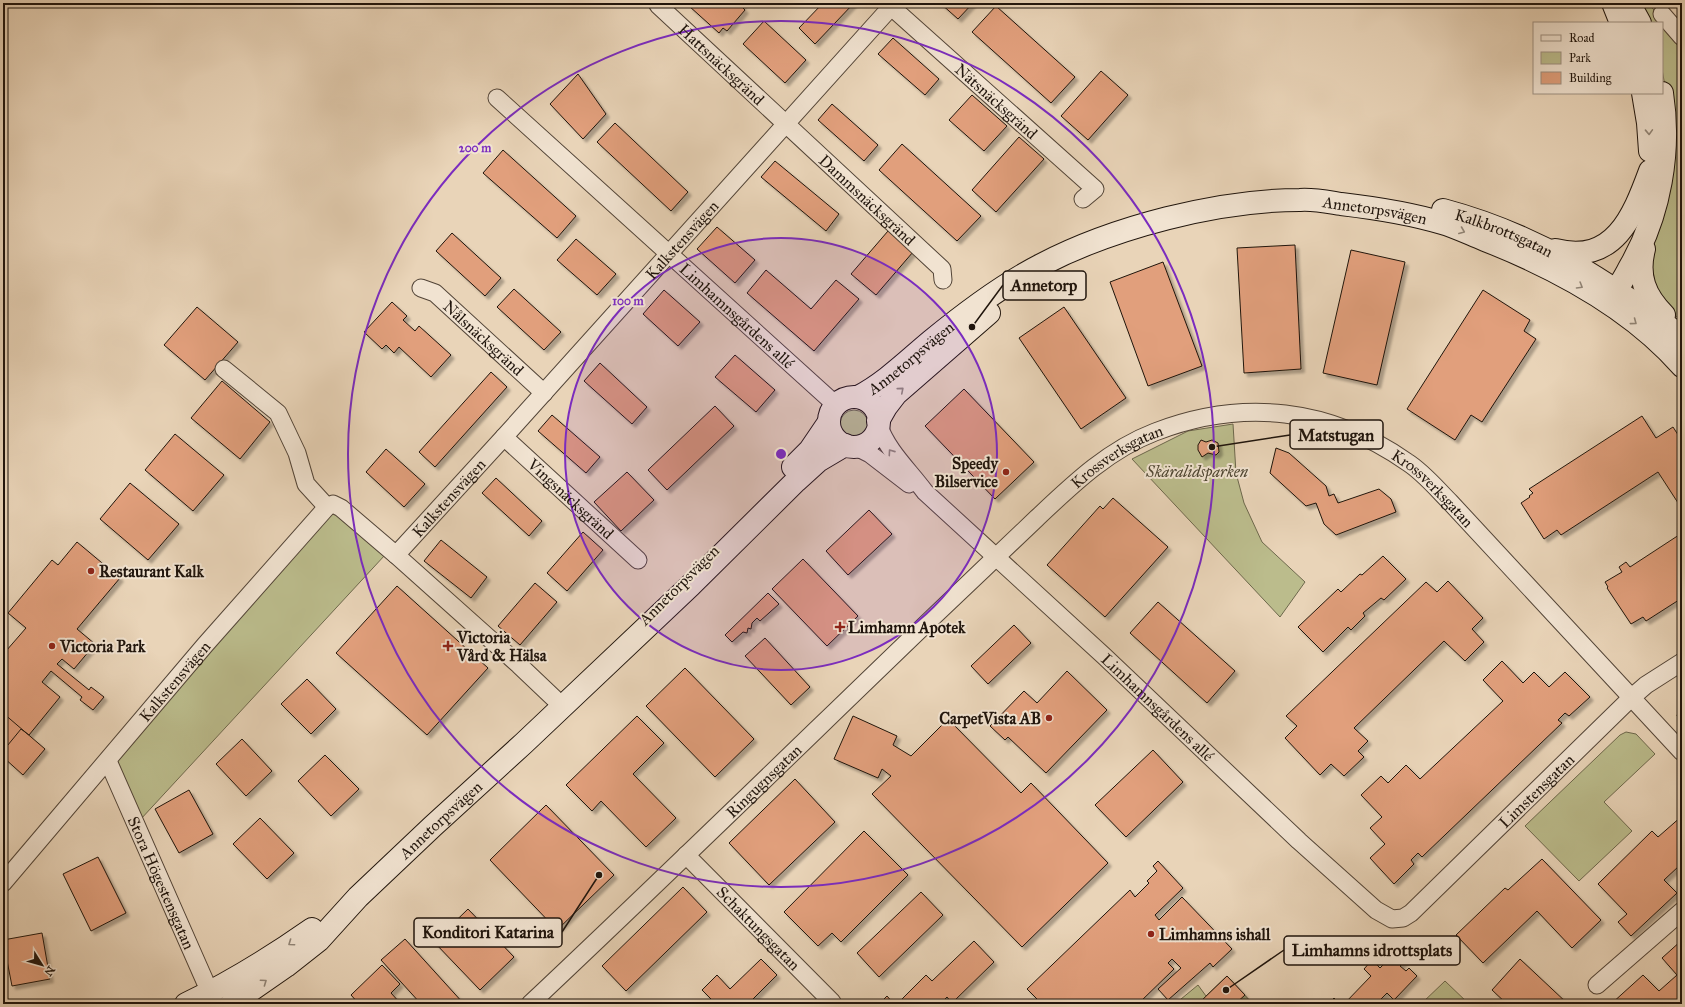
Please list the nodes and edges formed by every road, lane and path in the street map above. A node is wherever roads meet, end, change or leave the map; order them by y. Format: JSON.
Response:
{"nodes":[{"id":1,"x":658,"y":5,"type":"dead end"},
{"id":2,"x":889,"y":5,"type":"edge"},
{"id":3,"x":1621,"y":8,"type":"edge"},
{"id":4,"x":1662,"y":14,"type":"dead end"},
{"id":5,"x":1639,"y":22,"type":"edge"},
{"id":6,"x":1682,"y":37,"type":"edge"},
{"id":7,"x":1643,"y":94,"type":"edge"},
{"id":8,"x":1662,"y":94,"type":"edge"},
{"id":9,"x":497,"y":98,"type":"dead end"},
{"id":10,"x":786,"y":122,"type":"junction"},
{"id":11,"x":1650,"y":171,"type":"junction"},
{"id":12,"x":1083,"y":199,"type":"dead end"},
{"id":13,"x":1301,"y":199,"type":"junction"},
{"id":14,"x":1133,"y":229,"type":"junction"},
{"id":15,"x":1649,"y":229,"type":"junction"},
{"id":16,"x":1541,"y":247,"type":"junction"},
{"id":17,"x":669,"y":254,"type":"junction"},
{"id":18,"x":943,"y":280,"type":"dead end"},
{"id":19,"x":421,"y":288,"type":"dead end"},
{"id":20,"x":1608,"y":290,"type":"junction"},
{"id":21,"x":1682,"y":333,"type":"edge"},
{"id":22,"x":1682,"y":338,"type":"edge"},
{"id":23,"x":1682,"y":366,"type":"edge"},
{"id":24,"x":224,"y":369,"type":"dead end"},
{"id":25,"x":544,"y":393,"type":"junction"},
{"id":26,"x":858,"y":397,"type":"junction"},
{"id":27,"x":832,"y":414,"type":"junction"},
{"id":28,"x":878,"y":423,"type":"junction"},
{"id":29,"x":504,"y":437,"type":"junction"},
{"id":30,"x":850,"y":446,"type":"junction"},
{"id":31,"x":925,"y":492,"type":"junction"},
{"id":32,"x":327,"y":507,"type":"junction"},
{"id":33,"x":396,"y":555,"type":"junction"},
{"id":34,"x":995,"y":557,"type":"junction"},
{"id":35,"x":638,"y":560,"type":"dead end"},
{"id":36,"x":1682,"y":662,"type":"edge"},
{"id":37,"x":1632,"y":698,"type":"junction"},
{"id":38,"x":559,"y":703,"type":"junction"},
{"id":39,"x":524,"y":743,"type":"junction"},
{"id":40,"x":1682,"y":752,"type":"edge"},
{"id":41,"x":108,"y":761,"type":"junction"},
{"id":42,"x":686,"y":855,"type":"junction"},
{"id":43,"x":3,"y":883,"type":"edge"},
{"id":44,"x":358,"y":897,"type":"junction"},
{"id":45,"x":1682,"y":910,"type":"edge"},
{"id":46,"x":1392,"y":919,"type":"joint"},
{"id":47,"x":1597,"y":985,"type":"dead end"},
{"id":48,"x":212,"y":998,"type":"edge"},
{"id":49,"x":832,"y":1002,"type":"dead end"},
{"id":50,"x":186,"y":1004,"type":"edge"},
{"id":51,"x":231,"y":1004,"type":"edge"},
{"id":52,"x":530,"y":1004,"type":"edge"}],
"edges":[{"from":1,"to":10,"type":"street","name":"Hattsnäcksgränd"},
{"from":2,"to":10,"type":"street","name":"Kalkstensvägen"},
{"from":2,"to":12,"type":"street","name":"Nätsnäcksgränd"},
{"from":3,"to":5,"type":"main road"},
{"from":4,"to":6,"type":"street"},
{"from":7,"to":11,"type":"main road","one_way":true},
{"from":8,"to":15,"type":"main road"},
{"from":9,"to":17,"type":"street","name":"Limhamnsgårdens allé"},
{"from":10,"to":17,"type":"street","name":"Kalkstensvägen"},
{"from":10,"to":18,"type":"street","name":"Dammsnäcksgränd"},
{"from":11,"to":16,"type":"main road"},
{"from":11,"to":20,"type":"main road"},
{"from":13,"to":14,"type":"main road","name":"Annetorpsvägen"},
{"from":13,"to":16,"type":"main road","name":"Kalkbrottsgatan"},
{"from":13,"to":20,"type":"main road","name":"Annetorpsvägen","one_way":true},
{"from":14,"to":26,"type":"main road","name":"Annetorpsvägen"},
{"from":28,"to":14,"type":"main road","name":"Annetorpsvägen","one_way":true},
{"from":15,"to":20,"type":"main road"},
{"from":15,"to":21,"type":"main road"},
{"from":16,"to":20,"type":"main road","name":"Kalkbrottsgatan"},
{"from":17,"to":25,"type":"street","name":"Kalkstensvägen"},
{"from":17,"to":27,"type":"street","name":"Limhamnsgårdens allé"},
{"from":19,"to":25,"type":"street","name":"Nålsnäcksgränd"},
{"from":20,"to":22,"type":"main road","name":"Kalkbrottsgatan"},
{"from":20,"to":23,"type":"main road","name":"Kalkbrottsgatan","one_way":true},
{"from":24,"to":32,"type":"street"},
{"from":25,"to":29,"type":"street","name":"Kalkstensvägen"},
{"from":26,"to":27,"type":"main road","name":"Annetorpsvägen"},
{"from":26,"to":28,"type":"main road","name":"Annetorpsvägen"},
{"from":27,"to":30,"type":"main road"},
{"from":27,"to":38,"type":"main road","name":"Annetorpsvägen"},
{"from":28,"to":30,"type":"main road","name":"Annetorpsvägen"},
{"from":31,"to":28,"type":"street","name":"Limhamnsgårdens allé","one_way":true},
{"from":29,"to":33,"type":"street","name":"Kalkstensvägen"},
{"from":29,"to":35,"type":"street","name":"Vingsnäcksgränd"},
{"from":30,"to":31,"type":"street","name":"Limhamnsgårdens allé"},
{"from":30,"to":39,"type":"main road","name":"Annetorpsvägen"},
{"from":31,"to":34,"type":"street","name":"Limhamnsgårdens allé"},
{"from":32,"to":33,"type":"street"},
{"from":32,"to":41,"type":"street","name":"Kalkstensvägen"},
{"from":33,"to":38,"type":"street"},
{"from":34,"to":37,"type":"street","name":"Krossverksgatan"},
{"from":34,"to":42,"type":"street","name":"Ringugnsgatan"},
{"from":34,"to":46,"type":"street","name":"Limhamnsgårdens allé"},
{"from":36,"to":37,"type":"street","name":"Limstensgatan"},
{"from":37,"to":40,"type":"street","name":"Krossverksgatan"},
{"from":37,"to":46,"type":"street","name":"Limstensgatan"},
{"from":38,"to":39,"type":"main road","name":"Annetorpsvägen"},
{"from":39,"to":44,"type":"main road","name":"Annetorpsvägen"},
{"from":41,"to":43,"type":"street","name":"Kalkstensvägen"},
{"from":41,"to":48,"type":"street","name":"Stora Högestensgatan"},
{"from":42,"to":49,"type":"street","name":"Schaktungsgatan"},
{"from":42,"to":52,"type":"street","name":"Ringugnsgatan"},
{"from":44,"to":48,"type":"main road","name":"Annetorpsvägen","one_way":true},
{"from":51,"to":44,"type":"main road","name":"Annetorpsvägen","one_way":true},
{"from":45,"to":47,"type":"street"},
{"from":48,"to":50,"type":"main road","name":"Annetorpsvägen"}]}
